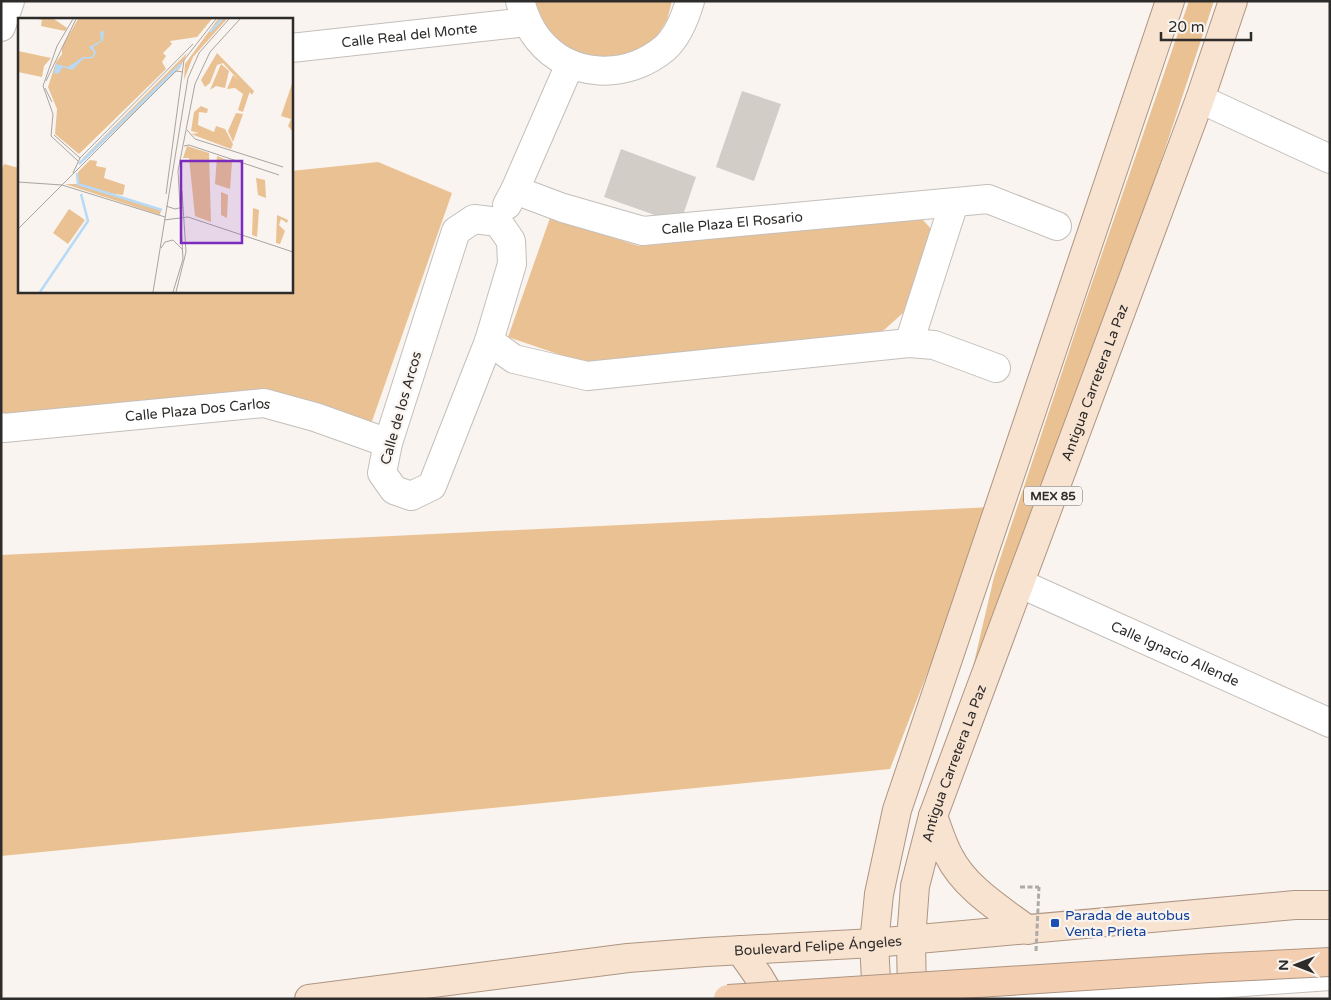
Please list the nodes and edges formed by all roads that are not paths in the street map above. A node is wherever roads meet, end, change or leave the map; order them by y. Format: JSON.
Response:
{"nodes":[{"id":1,"x":10,"y":1,"type":"edge"},
{"id":2,"x":1170,"y":1,"type":"edge"},
{"id":3,"x":1233,"y":1,"type":"edge"},
{"id":4,"x":693,"y":2,"type":"edge"},
{"id":5,"x":523,"y":12,"type":"edge"},
{"id":6,"x":1,"y":28,"type":"edge"},
{"id":7,"x":18,"y":34,"type":"edge"},
{"id":8,"x":292,"y":48,"type":"edge"},
{"id":9,"x":570,"y":64,"type":"junction"},
{"id":10,"x":1200,"y":99,"type":"junction"},
{"id":11,"x":1330,"y":159,"type":"edge"},
{"id":12,"x":515,"y":190,"type":"junction"},
{"id":13,"x":954,"y":203,"type":"junction"},
{"id":14,"x":498,"y":222,"type":"junction"},
{"id":15,"x":1057,"y":226,"type":"dead end"},
{"id":16,"x":489,"y":341,"type":"junction"},
{"id":17,"x":909,"y":343,"type":"junction"},
{"id":18,"x":996,"y":368,"type":"dead end"},
{"id":19,"x":1,"y":426,"type":"edge"},
{"id":20,"x":388,"y":443,"type":"junction"},
{"id":21,"x":1020,"y":584,"type":"junction"},
{"id":22,"x":1330,"y":723,"type":"edge"},
{"id":23,"x":933,"y":816,"type":"junction"},
{"id":24,"x":1330,"y":905,"type":"edge"},
{"id":25,"x":911,"y":940,"type":"junction"},
{"id":26,"x":1032,"y":941,"type":"junction"},
{"id":27,"x":874,"y":943,"type":"junction"},
{"id":28,"x":740,"y":950,"type":"junction"},
{"id":29,"x":1330,"y":962,"type":"edge"},
{"id":30,"x":1330,"y":976,"type":"edge"},
{"id":31,"x":1330,"y":984,"type":"edge"},
{"id":32,"x":309,"y":999,"type":"edge"},
{"id":33,"x":728,"y":999,"type":"edge"},
{"id":34,"x":772,"y":999,"type":"edge"},
{"id":35,"x":877,"y":999,"type":"edge"},
{"id":36,"x":912,"y":999,"type":"edge"},
{"id":37,"x":978,"y":999,"type":"edge"},
{"id":38,"x":1251,"y":999,"type":"edge"}],
"edges":[{"from":1,"to":6,"type":"street"},
{"from":2,"to":27,"type":"main road","number":"MEX 85"},
{"from":3,"to":10,"type":"main road","name":"Antigua Carretera La Paz","number":"MEX 85"},
{"from":4,"to":9,"type":"street"},
{"from":5,"to":8,"type":"street","name":"Calle Real del Monte"},
{"from":5,"to":9,"type":"street"},
{"from":6,"to":7,"type":"street"},
{"from":9,"to":12,"type":"street"},
{"from":10,"to":11,"type":"street"},
{"from":10,"to":21,"type":"main road","name":"Antigua Carretera La Paz","number":"MEX 85"},
{"from":12,"to":13,"type":"street","name":"Calle Plaza El Rosario"},
{"from":12,"to":14,"type":"street"},
{"from":13,"to":15,"type":"street","name":"Calle Plaza El Rosario"},
{"from":13,"to":17,"type":"street"},
{"from":14,"to":16,"type":"street","name":"Calle de los Arcos"},
{"from":14,"to":20,"type":"street","name":"Calle de los Arcos"},
{"from":16,"to":17,"type":"street"},
{"from":16,"to":20,"type":"street","name":"Calle de los Arcos"},
{"from":17,"to":18,"type":"street"},
{"from":19,"to":20,"type":"street","name":"Calle Plaza Dos Carlos"},
{"from":21,"to":22,"type":"street","name":"Calle Ignacio Allende"},
{"from":21,"to":23,"type":"main road","name":"Antigua Carretera La Paz","number":"MEX 85"},
{"from":23,"to":25,"type":"main road","name":"Antigua Carretera La Paz","number":"MEX 85"},
{"from":23,"to":26,"type":"main road"},
{"from":24,"to":26,"type":"main road","name":"Boulevard Felipe Ángeles"},
{"from":25,"to":26,"type":"main road","name":"Boulevard Felipe Ángeles"},
{"from":25,"to":27,"type":"main road","name":"Boulevard Felipe Ángeles"},
{"from":25,"to":36,"type":"main road","name":"Antigua Carretera La Paz","number":"MEX 85"},
{"from":27,"to":28,"type":"main road","name":"Boulevard Felipe Ángeles"},
{"from":27,"to":35,"type":"main road","number":"MEX 85"},
{"from":28,"to":32,"type":"main road","name":"Boulevard Felipe Ángeles"},
{"from":28,"to":34,"type":"main road"},
{"from":29,"to":33,"type":"highway","bridge":true},
{"from":30,"to":37,"type":"street"},
{"from":31,"to":38,"type":"street"}]}
